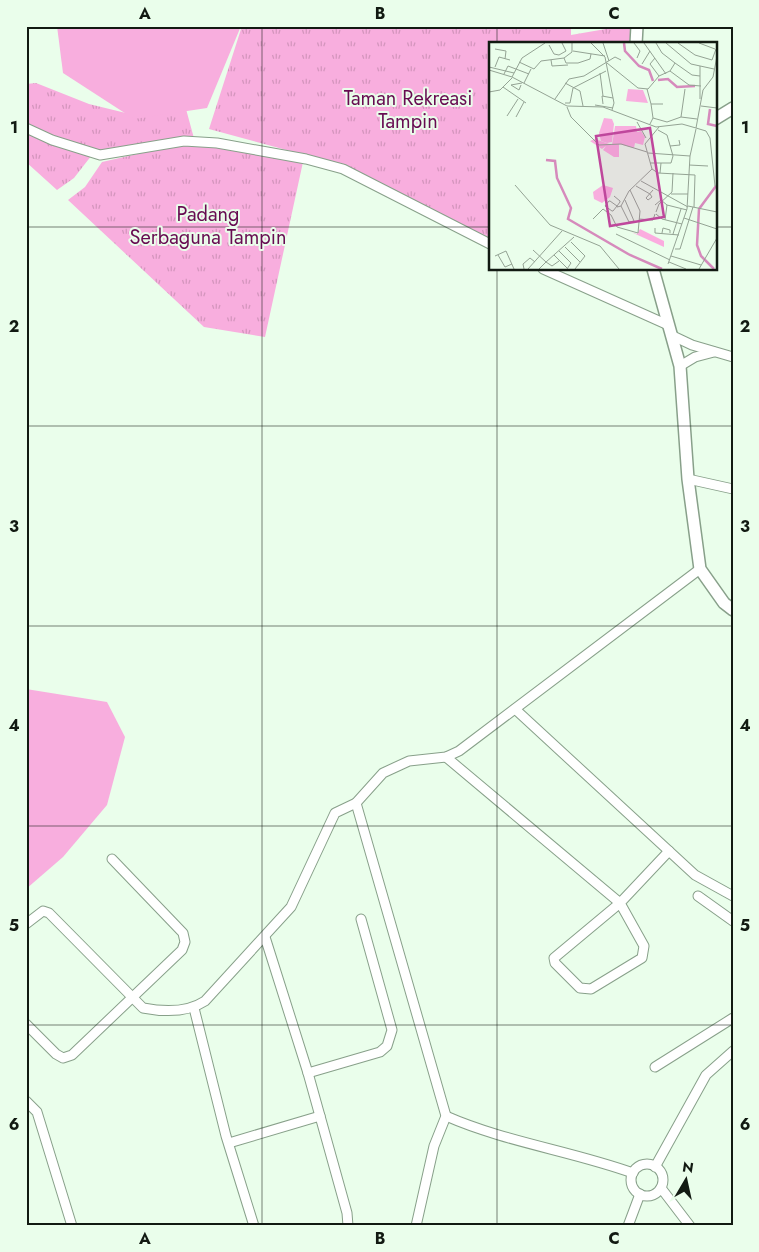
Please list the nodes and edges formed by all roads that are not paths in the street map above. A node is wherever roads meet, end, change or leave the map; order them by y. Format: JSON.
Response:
{"nodes":[{"id":1,"x":637,"y":26,"type":"edge"},
{"id":2,"x":636,"y":42,"type":"edge"},
{"id":3,"x":716,"y":108,"type":"edge"},
{"id":4,"x":732,"y":108,"type":"edge"},
{"id":5,"x":716,"y":118,"type":"edge"},
{"id":6,"x":26,"y":128,"type":"edge"},
{"id":7,"x":489,"y":243,"type":"edge"},
{"id":8,"x":545,"y":270,"type":"edge"},
{"id":9,"x":653,"y":270,"type":"edge"},
{"id":10,"x":671,"y":331,"type":"junction"},
{"id":11,"x":717,"y":352,"type":"junction"},
{"id":12,"x":733,"y":357,"type":"edge"},
{"id":13,"x":680,"y":366,"type":"junction"},
{"id":14,"x":688,"y":479,"type":"junction"},
{"id":15,"x":733,"y":489,"type":"edge"},
{"id":16,"x":700,"y":569,"type":"junction"},
{"id":17,"x":733,"y":610,"type":"edge"},
{"id":18,"x":515,"y":709,"type":"junction"},
{"id":19,"x":446,"y":757,"type":"junction"},
{"id":20,"x":356,"y":802,"type":"junction"},
{"id":21,"x":669,"y":851,"type":"junction"},
{"id":22,"x":112,"y":859,"type":"dead end"},
{"id":23,"x":698,"y":896,"type":"dead end"},
{"id":24,"x":733,"y":896,"type":"edge"},
{"id":25,"x":620,"y":903,"type":"junction"},
{"id":26,"x":361,"y":919,"type":"dead end"},
{"id":27,"x":733,"y":921,"type":"edge"},
{"id":28,"x":26,"y":924,"type":"edge"},
{"id":29,"x":265,"y":937,"type":"junction"},
{"id":30,"x":132,"y":997,"type":"junction"},
{"id":31,"x":194,"y":1008,"type":"junction"},
{"id":32,"x":733,"y":1018,"type":"edge"},
{"id":33,"x":26,"y":1024,"type":"edge"},
{"id":34,"x":733,"y":1051,"type":"edge"},
{"id":35,"x":655,"y":1067,"type":"dead end"},
{"id":36,"x":308,"y":1073,"type":"junction"},
{"id":37,"x":26,"y":1101,"type":"edge"},
{"id":38,"x":320,"y":1116,"type":"junction"},
{"id":39,"x":446,"y":1116,"type":"junction"},
{"id":40,"x":229,"y":1143,"type":"junction"},
{"id":41,"x":655,"y":1167,"type":"junction"},
{"id":42,"x":633,"y":1173,"type":"junction"},
{"id":43,"x":661,"y":1188,"type":"junction"},
{"id":44,"x":640,"y":1194,"type":"junction"},
{"id":45,"x":419,"y":1225,"type":"edge"},
{"id":46,"x":72,"y":1226,"type":"edge"},
{"id":47,"x":254,"y":1226,"type":"edge"},
{"id":48,"x":348,"y":1226,"type":"edge"},
{"id":49,"x":628,"y":1226,"type":"edge"},
{"id":50,"x":690,"y":1226,"type":"edge"}],
"edges":[{"from":1,"to":2,"type":"street"},
{"from":3,"to":4,"type":"street"},
{"from":4,"to":5,"type":"street"},
{"from":6,"to":7,"type":"street"},
{"from":8,"to":10,"type":"street"},
{"from":9,"to":10,"type":"street"},
{"from":10,"to":11,"type":"street"},
{"from":10,"to":13,"type":"street"},
{"from":11,"to":12,"type":"street"},
{"from":11,"to":13,"type":"street"},
{"from":13,"to":14,"type":"street"},
{"from":14,"to":15,"type":"street"},
{"from":14,"to":16,"type":"street"},
{"from":16,"to":17,"type":"street"},
{"from":16,"to":18,"type":"street"},
{"from":18,"to":19,"type":"street"},
{"from":18,"to":21,"type":"street"},
{"from":19,"to":20,"type":"street"},
{"from":19,"to":25,"type":"street"},
{"from":20,"to":29,"type":"street"},
{"from":20,"to":39,"type":"street"},
{"from":21,"to":24,"type":"street"},
{"from":21,"to":25,"type":"street"},
{"from":22,"to":30,"type":"street"},
{"from":23,"to":27,"type":"street"},
{"from":25,"to":25,"type":"street"},
{"from":26,"to":36,"type":"street"},
{"from":28,"to":30,"type":"street"},
{"from":29,"to":31,"type":"street"},
{"from":29,"to":36,"type":"street"},
{"from":30,"to":31,"type":"street"},
{"from":30,"to":33,"type":"street"},
{"from":31,"to":40,"type":"street"},
{"from":32,"to":35,"type":"street"},
{"from":34,"to":41,"type":"street"},
{"from":36,"to":38,"type":"street"},
{"from":37,"to":46,"type":"street"},
{"from":38,"to":40,"type":"street"},
{"from":38,"to":48,"type":"street"},
{"from":39,"to":42,"type":"street"},
{"from":39,"to":45,"type":"street"},
{"from":40,"to":47,"type":"street"},
{"from":41,"to":42,"type":"street"},
{"from":41,"to":43,"type":"street"},
{"from":42,"to":44,"type":"street"},
{"from":43,"to":44,"type":"street"},
{"from":43,"to":50,"type":"street"},
{"from":44,"to":49,"type":"street"}]}
